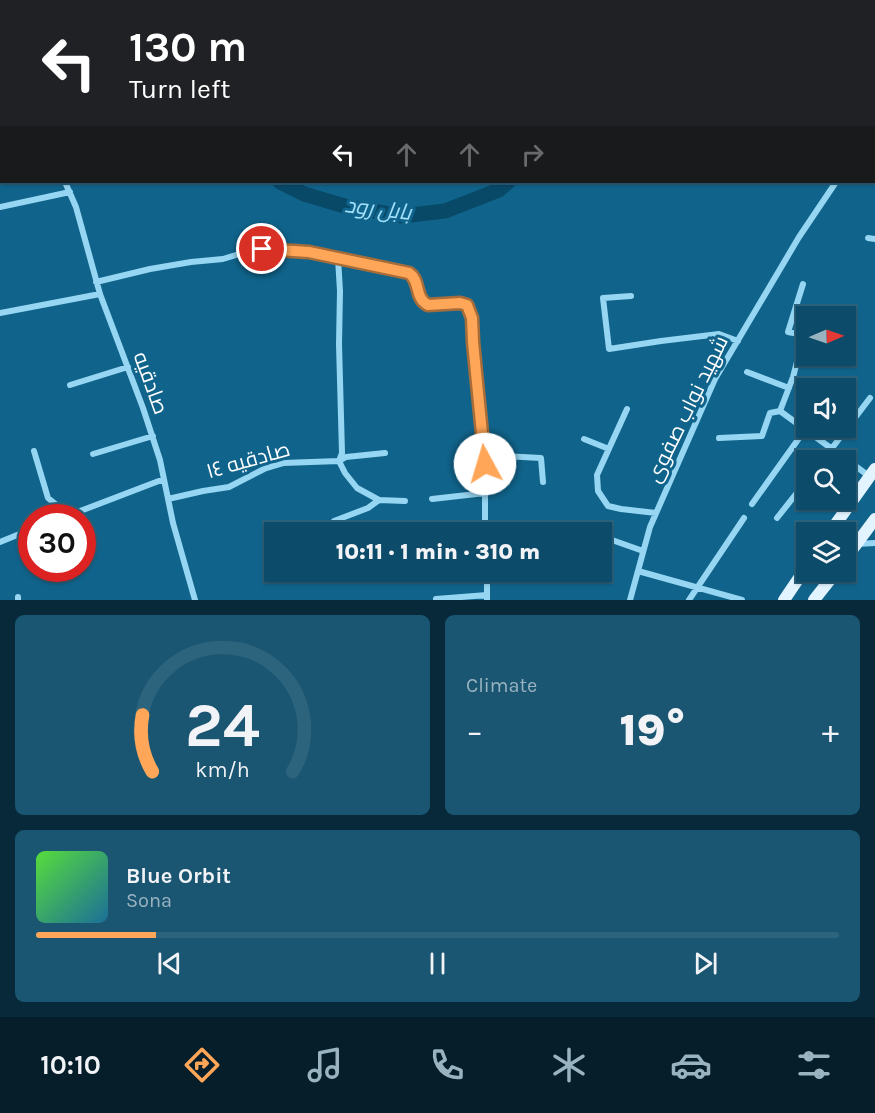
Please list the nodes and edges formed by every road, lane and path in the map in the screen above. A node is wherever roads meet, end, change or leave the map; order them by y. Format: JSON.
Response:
{"nodes":[{"id":1,"x":66,"y":183,"type":"edge"},
{"id":2,"x":835,"y":183,"type":"edge"},
{"id":3,"x":70,"y":192,"type":"junction"},
{"id":4,"x":0,"y":207,"type":"edge"},
{"id":5,"x":338,"y":258,"type":"junction"},
{"id":6,"x":96,"y":282,"type":"junction"},
{"id":7,"x":803,"y":284,"type":"dead end"},
{"id":8,"x":100,"y":294,"type":"junction"},
{"id":9,"x":631,"y":296,"type":"dead end"},
{"id":10,"x":0,"y":313,"type":"edge"},
{"id":11,"x":738,"y":341,"type":"junction"},
{"id":12,"x":128,"y":367,"type":"junction"},
{"id":13,"x":747,"y":372,"type":"dead end"},
{"id":14,"x":70,"y":385,"type":"dead end"},
{"id":15,"x":789,"y":388,"type":"junction"},
{"id":16,"x":870,"y":398,"type":"dead end"},
{"id":17,"x":627,"y":409,"type":"dead end"},
{"id":18,"x":780,"y":411,"type":"junction"},
{"id":19,"x":796,"y":421,"type":"edge"},
{"id":20,"x":153,"y":436,"type":"junction"},
{"id":21,"x":719,"y":438,"type":"dead end"},
{"id":22,"x":799,"y":438,"type":"edge"},
{"id":23,"x":818,"y":438,"type":"edge"},
{"id":24,"x":584,"y":439,"type":"dead end"},
{"id":25,"x":609,"y":449,"type":"junction"},
{"id":26,"x":832,"y":449,"type":"junction"},
{"id":27,"x":34,"y":451,"type":"dead end"},
{"id":28,"x":385,"y":453,"type":"dead end"},
{"id":29,"x":93,"y":454,"type":"dead end"},
{"id":30,"x":484,"y":455,"type":"junction"},
{"id":31,"x":339,"y":461,"type":"junction"},
{"id":32,"x":872,"y":473,"type":"edge"},
{"id":33,"x":164,"y":479,"type":"junction"},
{"id":34,"x":543,"y":482,"type":"dead end"},
{"id":35,"x":485,"y":493,"type":"junction"},
{"id":36,"x":796,"y":494,"type":"edge"},
{"id":37,"x":168,"y":499,"type":"junction"},
{"id":38,"x":432,"y":499,"type":"dead end"},
{"id":39,"x":379,"y":500,"type":"junction"},
{"id":40,"x":405,"y":501,"type":"dead end"},
{"id":41,"x":55,"y":504,"type":"edge"},
{"id":42,"x":752,"y":504,"type":"dead end"},
{"id":43,"x":96,"y":505,"type":"edge"},
{"id":44,"x":656,"y":513,"type":"junction"},
{"id":45,"x":744,"y":518,"type":"dead end"},
{"id":46,"x":777,"y":518,"type":"dead end"},
{"id":47,"x":875,"y":519,"type":"edge"},
{"id":48,"x":334,"y":522,"type":"dead end"},
{"id":49,"x":485,"y":522,"type":"edge"},
{"id":50,"x":837,"y":522,"type":"edge"},
{"id":51,"x":18,"y":535,"type":"edge"},
{"id":52,"x":612,"y":540,"type":"dead end"},
{"id":53,"x":0,"y":542,"type":"edge"},
{"id":54,"x":875,"y":543,"type":"edge"},
{"id":55,"x":856,"y":544,"type":"joint"},
{"id":56,"x":643,"y":551,"type":"junction"},
{"id":57,"x":638,"y":571,"type":"junction"},
{"id":58,"x":796,"y":582,"type":"edge"},
{"id":59,"x":828,"y":582,"type":"edge"},
{"id":60,"x":698,"y":588,"type":"junction"},
{"id":61,"x":487,"y":597,"type":"edge"},
{"id":62,"x":436,"y":599,"type":"edge"},
{"id":63,"x":195,"y":600,"type":"edge"},
{"id":64,"x":630,"y":600,"type":"edge"},
{"id":65,"x":689,"y":600,"type":"edge"},
{"id":66,"x":742,"y":600,"type":"edge"},
{"id":67,"x":784,"y":600,"type":"edge"},
{"id":68,"x":814,"y":600,"type":"edge"}],
"edges":[{"from":1,"to":3,"type":"street","name":"صادقیه"},
{"from":2,"to":11,"type":"street","name":"شهید نواب صفوی"},
{"from":3,"to":4,"type":"street"},
{"from":3,"to":6,"type":"street","name":"صادقیه"},
{"from":5,"to":6,"type":"street"},
{"from":5,"to":30,"type":"street"},
{"from":5,"to":31,"type":"street"},
{"from":6,"to":8,"type":"street","name":"صادقیه"},
{"from":7,"to":15,"type":"street"},
{"from":8,"to":10,"type":"street"},
{"from":8,"to":12,"type":"street","name":"صادقیه"},
{"from":9,"to":11,"type":"street"},
{"from":11,"to":44,"type":"street","name":"شهید نواب صفوی"},
{"from":12,"to":14,"type":"street"},
{"from":12,"to":20,"type":"street","name":"صادقیه"},
{"from":13,"to":15,"type":"street"},
{"from":15,"to":18,"type":"street"},
{"from":16,"to":26,"type":"street"},
{"from":17,"to":25,"type":"street"},
{"from":18,"to":19,"type":"street"},
{"from":18,"to":21,"type":"street"},
{"from":20,"to":29,"type":"street"},
{"from":20,"to":33,"type":"street","name":"صادقیه"},
{"from":22,"to":42,"type":"street"},
{"from":23,"to":26,"type":"street"},
{"from":24,"to":25,"type":"street"},
{"from":25,"to":44,"type":"street"},
{"from":26,"to":32,"type":"street"},
{"from":27,"to":41,"type":"street"},
{"from":28,"to":31,"type":"street","name":"صادقيه ١٤"},
{"from":30,"to":34,"type":"street"},
{"from":30,"to":35,"type":"street"},
{"from":31,"to":37,"type":"street","name":"صادقيه ١٤"},
{"from":31,"to":39,"type":"street"},
{"from":32,"to":50,"type":"main road"},
{"from":33,"to":37,"type":"street","name":"صادقیه"},
{"from":33,"to":43,"type":"street"},
{"from":35,"to":38,"type":"street"},
{"from":35,"to":49,"type":"street"},
{"from":36,"to":46,"type":"street"},
{"from":37,"to":63,"type":"street","name":"صادقیه"},
{"from":39,"to":40,"type":"street"},
{"from":39,"to":48,"type":"street"},
{"from":44,"to":56,"type":"street","name":"شهید نواب صفوی"},
{"from":45,"to":60,"type":"street"},
{"from":47,"to":55,"type":"main road"},
{"from":51,"to":53,"type":"street"},
{"from":52,"to":56,"type":"street"},
{"from":54,"to":55,"type":"street"},
{"from":56,"to":57,"type":"street","name":"شهید نواب صفوی"},
{"from":57,"to":60,"type":"street"},
{"from":57,"to":64,"type":"street","name":"شهید نواب صفوی"},
{"from":58,"to":67,"type":"main road"},
{"from":59,"to":68,"type":"main road"},
{"from":60,"to":65,"type":"street"},
{"from":60,"to":66,"type":"street"},
{"from":61,"to":62,"type":"street"}]}
